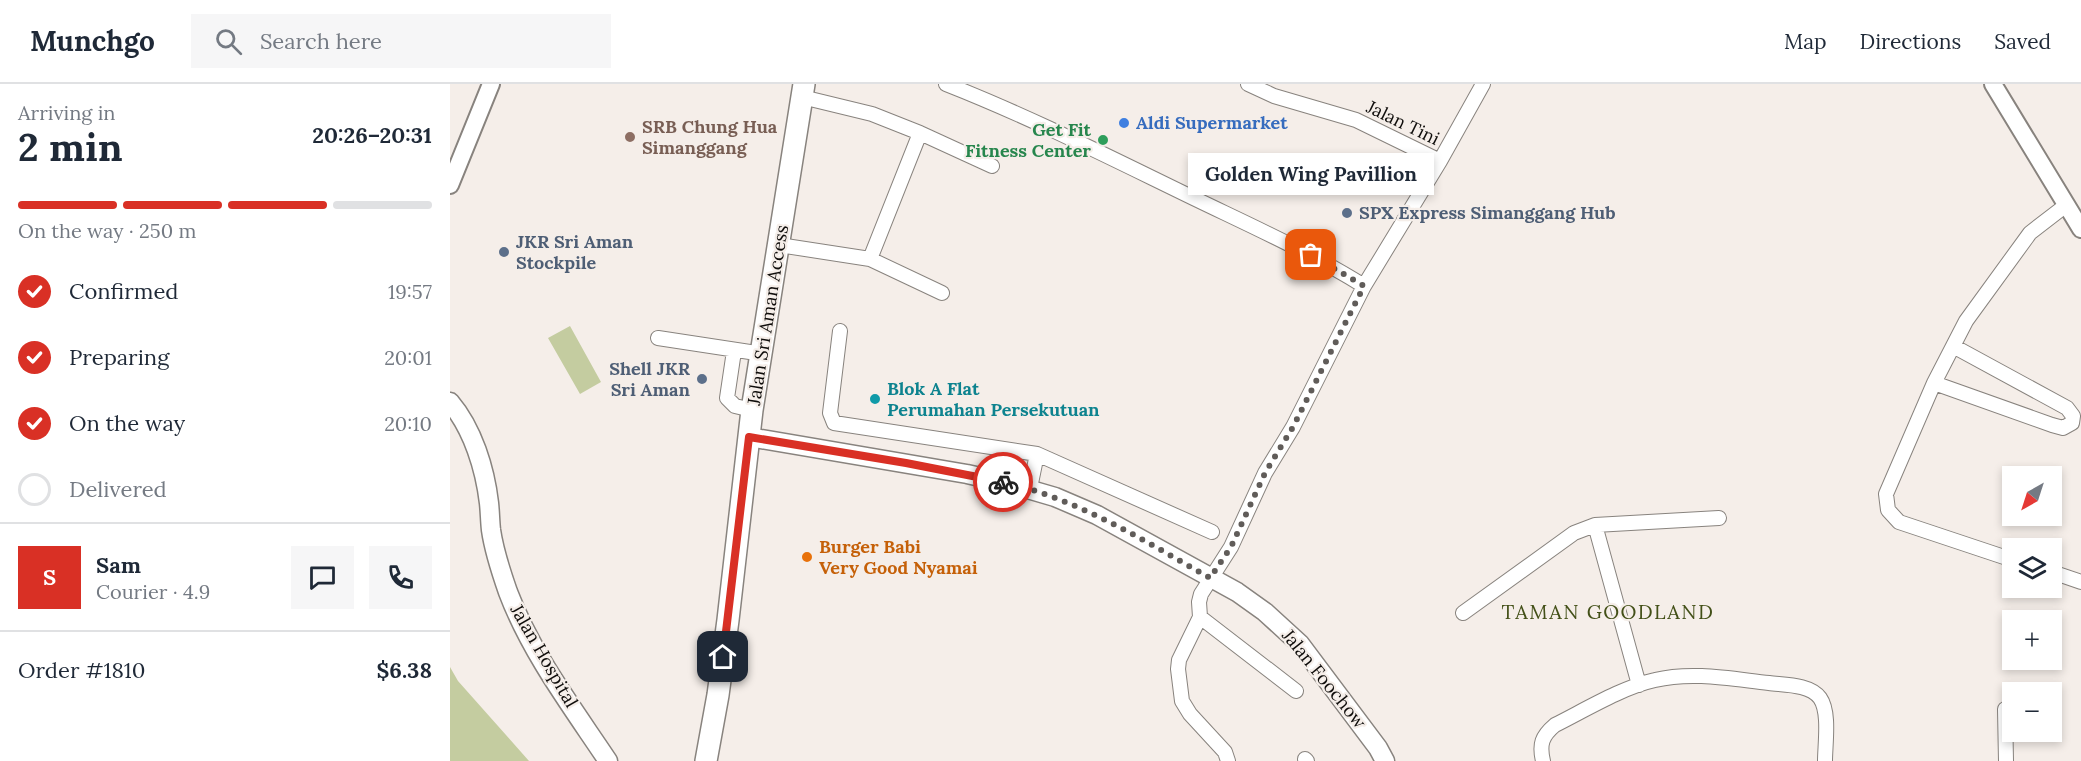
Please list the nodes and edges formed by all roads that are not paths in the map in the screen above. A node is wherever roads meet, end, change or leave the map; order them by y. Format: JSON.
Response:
{"nodes":[{"id":1,"x":491,"y":84,"type":"edge"},
{"id":2,"x":946,"y":84,"type":"edge"},
{"id":3,"x":1248,"y":84,"type":"edge"},
{"id":4,"x":1483,"y":84,"type":"edge"},
{"id":5,"x":1993,"y":84,"type":"edge"},
{"id":6,"x":803,"y":91,"type":"edge"},
{"id":7,"x":920,"y":133,"type":"junction"},
{"id":8,"x":1440,"y":161,"type":"junction"},
{"id":9,"x":992,"y":166,"type":"dead end"},
{"id":10,"x":450,"y":185,"type":"edge"},
{"id":11,"x":2065,"y":206,"type":"junction"},
{"id":12,"x":2081,"y":229,"type":"edge"},
{"id":13,"x":779,"y":245,"type":"junction"},
{"id":14,"x":870,"y":259,"type":"junction"},
{"id":15,"x":1364,"y":286,"type":"junction"},
{"id":16,"x":942,"y":293,"type":"dead end"},
{"id":17,"x":840,"y":331,"type":"dead end"},
{"id":18,"x":658,"y":338,"type":"dead end"},
{"id":19,"x":1953,"y":346,"type":"junction"},
{"id":20,"x":734,"y":351,"type":"junction"},
{"id":21,"x":763,"y":354,"type":"junction"},
{"id":22,"x":1934,"y":383,"type":"junction"},
{"id":23,"x":450,"y":402,"type":"edge"},
{"id":24,"x":752,"y":410,"type":"junction"},
{"id":25,"x":450,"y":417,"type":"edge"},
{"id":26,"x":749,"y":437,"type":"junction"},
{"id":27,"x":472,"y":440,"type":"junction"},
{"id":28,"x":1037,"y":454,"type":"junction"},
{"id":29,"x":1030,"y":488,"type":"junction"},
{"id":30,"x":1719,"y":518,"type":"dead end"},
{"id":31,"x":1595,"y":525,"type":"junction"},
{"id":32,"x":1212,"y":532,"type":"dead end"},
{"id":33,"x":2002,"y":556,"type":"edge"},
{"id":34,"x":2062,"y":575,"type":"edge"},
{"id":35,"x":2081,"y":582,"type":"edge"},
{"id":36,"x":1203,"y":596,"type":"junction"},
{"id":37,"x":1463,"y":613,"type":"dead end"},
{"id":38,"x":1639,"y":685,"type":"junction"},
{"id":39,"x":1296,"y":691,"type":"dead end"},
{"id":40,"x":2006,"y":742,"type":"edge"},
{"id":41,"x":608,"y":761,"type":"edge"},
{"id":42,"x":706,"y":761,"type":"edge"},
{"id":43,"x":1228,"y":761,"type":"edge"},
{"id":44,"x":1385,"y":761,"type":"edge"},
{"id":45,"x":1543,"y":761,"type":"edge"},
{"id":46,"x":1826,"y":761,"type":"edge"},
{"id":47,"x":2006,"y":761,"type":"edge"}],
"edges":[{"from":1,"to":10,"type":"street"},
{"from":2,"to":15,"type":"street"},
{"from":3,"to":8,"type":"street","name":"Jalan Tini"},
{"from":4,"to":8,"type":"street"},
{"from":5,"to":11,"type":"street"},
{"from":6,"to":7,"type":"street"},
{"from":6,"to":13,"type":"main road","name":"Jalan Sri Aman Access"},
{"from":7,"to":9,"type":"street"},
{"from":7,"to":14,"type":"street"},
{"from":8,"to":15,"type":"street"},
{"from":11,"to":12,"type":"street"},
{"from":11,"to":19,"type":"street"},
{"from":13,"to":14,"type":"street"},
{"from":13,"to":21,"type":"main road","name":"Jalan Sri Aman Access"},
{"from":14,"to":16,"type":"street"},
{"from":15,"to":36,"type":"street"},
{"from":17,"to":28,"type":"street"},
{"from":18,"to":20,"type":"street"},
{"from":19,"to":22,"type":"street"},
{"from":19,"to":22,"type":"street"},
{"from":20,"to":21,"type":"street"},
{"from":20,"to":24,"type":"street"},
{"from":21,"to":24,"type":"main road","name":"Jalan Sri Aman Access"},
{"from":22,"to":33,"type":"street"},
{"from":23,"to":27,"type":"main road","name":"Jalan Hospital"},
{"from":24,"to":26,"type":"main road","name":"Jalan Sri Aman Access"},
{"from":25,"to":27,"type":"main road"},
{"from":26,"to":29,"type":"main road","name":"Jalan Foochow"},
{"from":26,"to":42,"type":"main road","name":"Jalan Sri Aman Access"},
{"from":27,"to":41,"type":"main road","name":"Jalan Hospital"},
{"from":28,"to":29,"type":"street"},
{"from":28,"to":32,"type":"street"},
{"from":29,"to":36,"type":"main road","name":"Jalan Foochow"},
{"from":30,"to":31,"type":"street"},
{"from":31,"to":37,"type":"street"},
{"from":31,"to":38,"type":"street"},
{"from":34,"to":35,"type":"street"},
{"from":36,"to":39,"type":"street"},
{"from":36,"to":43,"type":"street"},
{"from":36,"to":44,"type":"main road","name":"Jalan Foochow"},
{"from":38,"to":45,"type":"street"},
{"from":38,"to":46,"type":"street"},
{"from":40,"to":47,"type":"street"}]}
